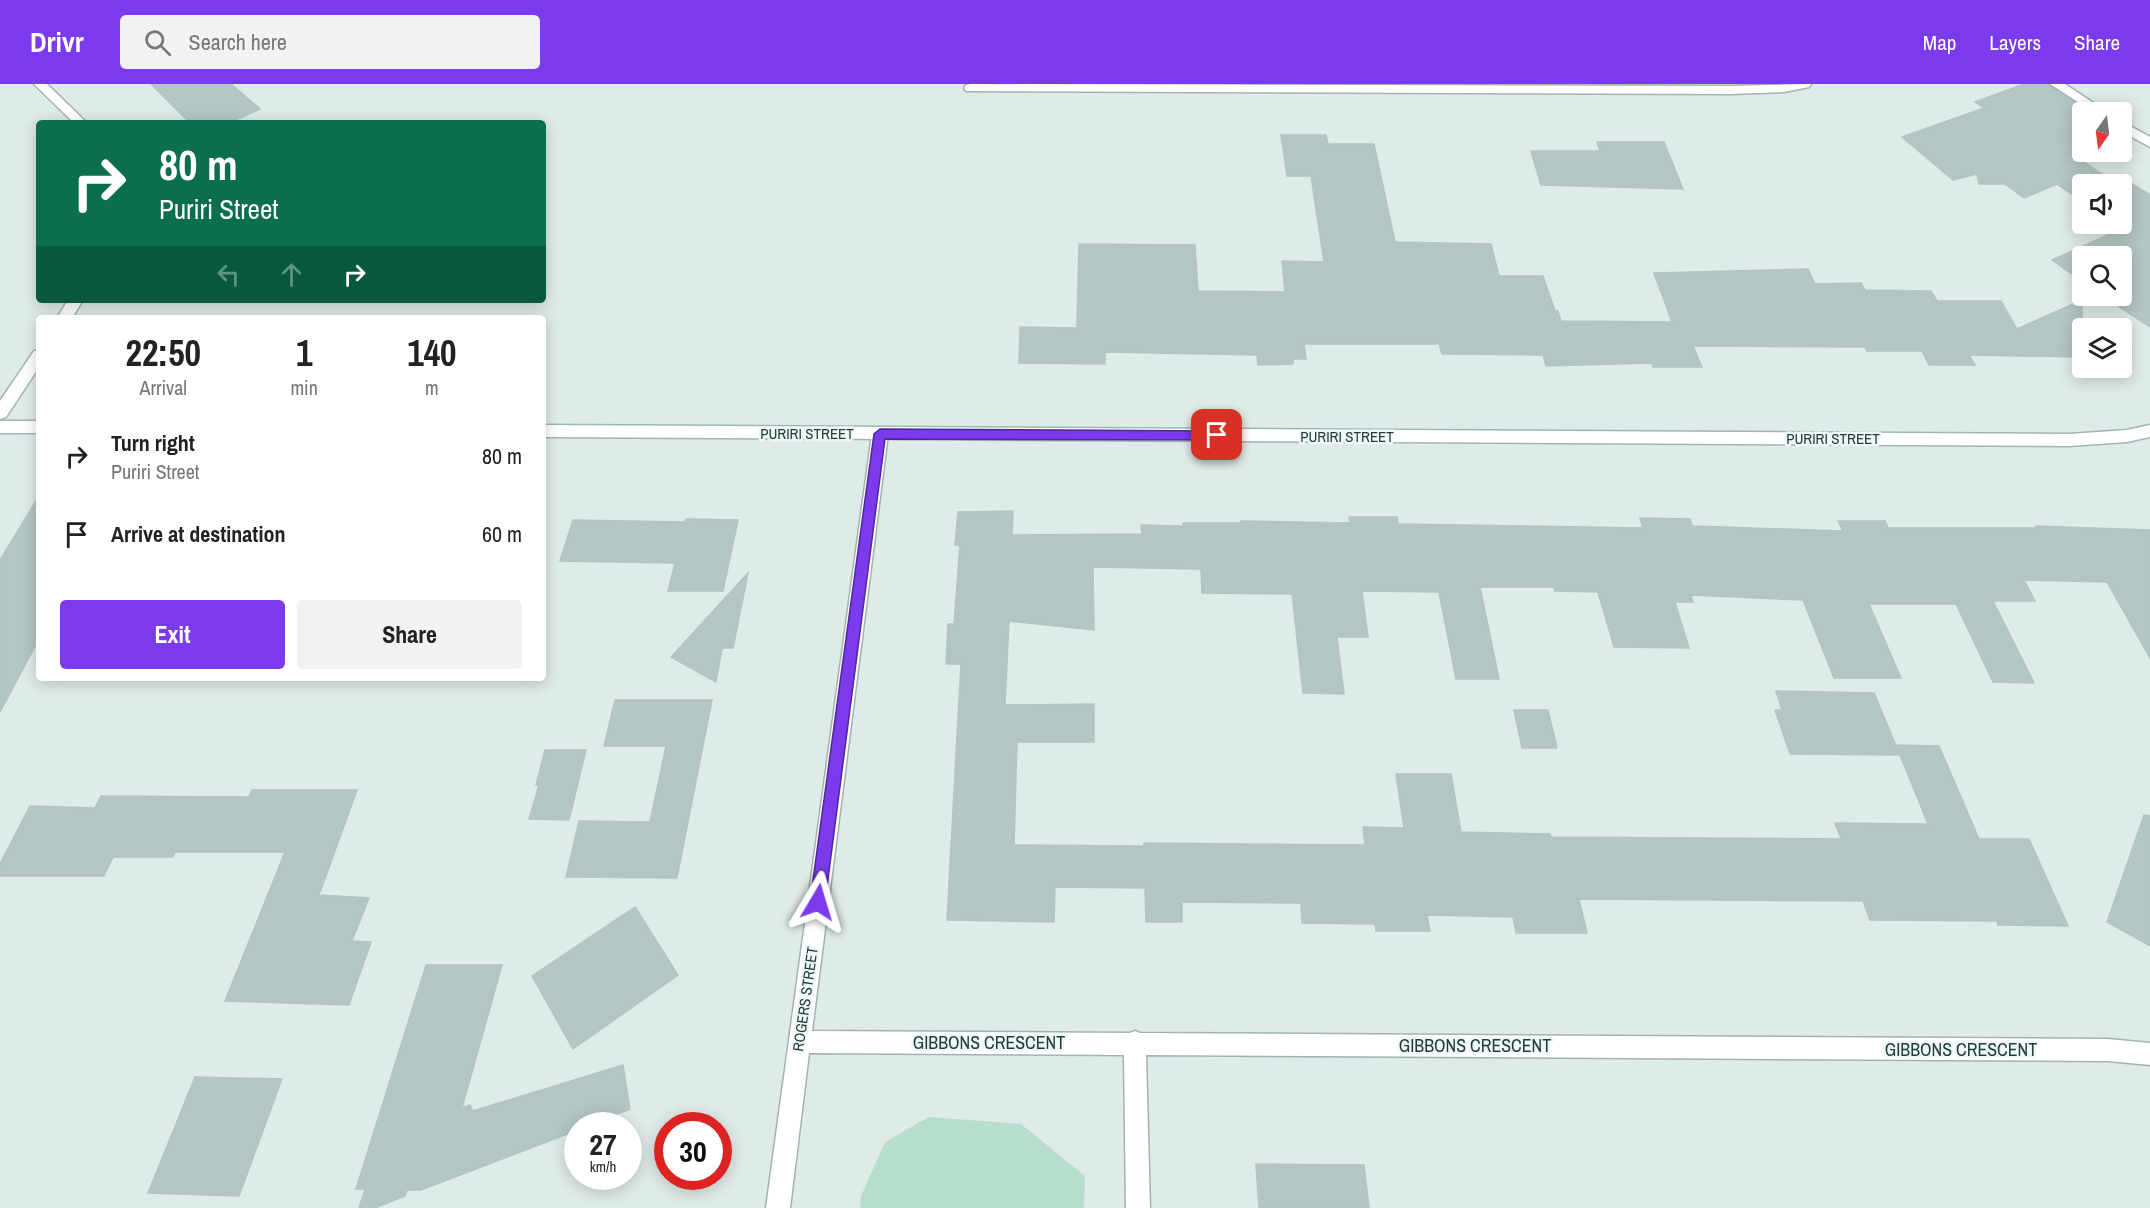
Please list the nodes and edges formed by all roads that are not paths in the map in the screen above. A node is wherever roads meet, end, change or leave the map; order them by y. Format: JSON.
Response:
{"nodes":[{"id":1,"x":40,"y":84,"type":"edge"},
{"id":2,"x":1805,"y":84,"type":"edge"},
{"id":3,"x":2056,"y":84,"type":"edge"},
{"id":4,"x":970,"y":88,"type":"dead end"},
{"id":5,"x":2085,"y":102,"type":"edge"},
{"id":6,"x":78,"y":120,"type":"edge"},
{"id":7,"x":2132,"y":132,"type":"edge"},
{"id":8,"x":2150,"y":143,"type":"edge"},
{"id":9,"x":36,"y":359,"type":"edge"},
{"id":10,"x":0,"y":413,"type":"edge"},
{"id":11,"x":0,"y":427,"type":"edge"},
{"id":12,"x":36,"y":427,"type":"edge"},
{"id":13,"x":546,"y":431,"type":"edge"},
{"id":14,"x":2150,"y":431,"type":"edge"},
{"id":15,"x":880,"y":434,"type":"junction"},
{"id":16,"x":799,"y":1042,"type":"junction"},
{"id":17,"x":1135,"y":1042,"type":"junction"},
{"id":18,"x":2150,"y":1054,"type":"edge"},
{"id":19,"x":778,"y":1208,"type":"edge"},
{"id":20,"x":1138,"y":1208,"type":"edge"}],
"edges":[{"from":1,"to":6,"type":"street"},
{"from":2,"to":4,"type":"street"},
{"from":3,"to":5,"type":"street"},
{"from":7,"to":8,"type":"street"},
{"from":9,"to":10,"type":"street"},
{"from":11,"to":12,"type":"street"},
{"from":13,"to":15,"type":"street","name":"PURIRI STREET"},
{"from":14,"to":15,"type":"street","name":"PURIRI STREET"},
{"from":15,"to":16,"type":"street","name":"ROGERS STREET"},
{"from":16,"to":17,"type":"street","name":"GIBBONS CRESCENT"},
{"from":16,"to":19,"type":"street","name":"ROGERS STREET"},
{"from":17,"to":18,"type":"street","name":"GIBBONS CRESCENT"},
{"from":17,"to":20,"type":"street"}]}
